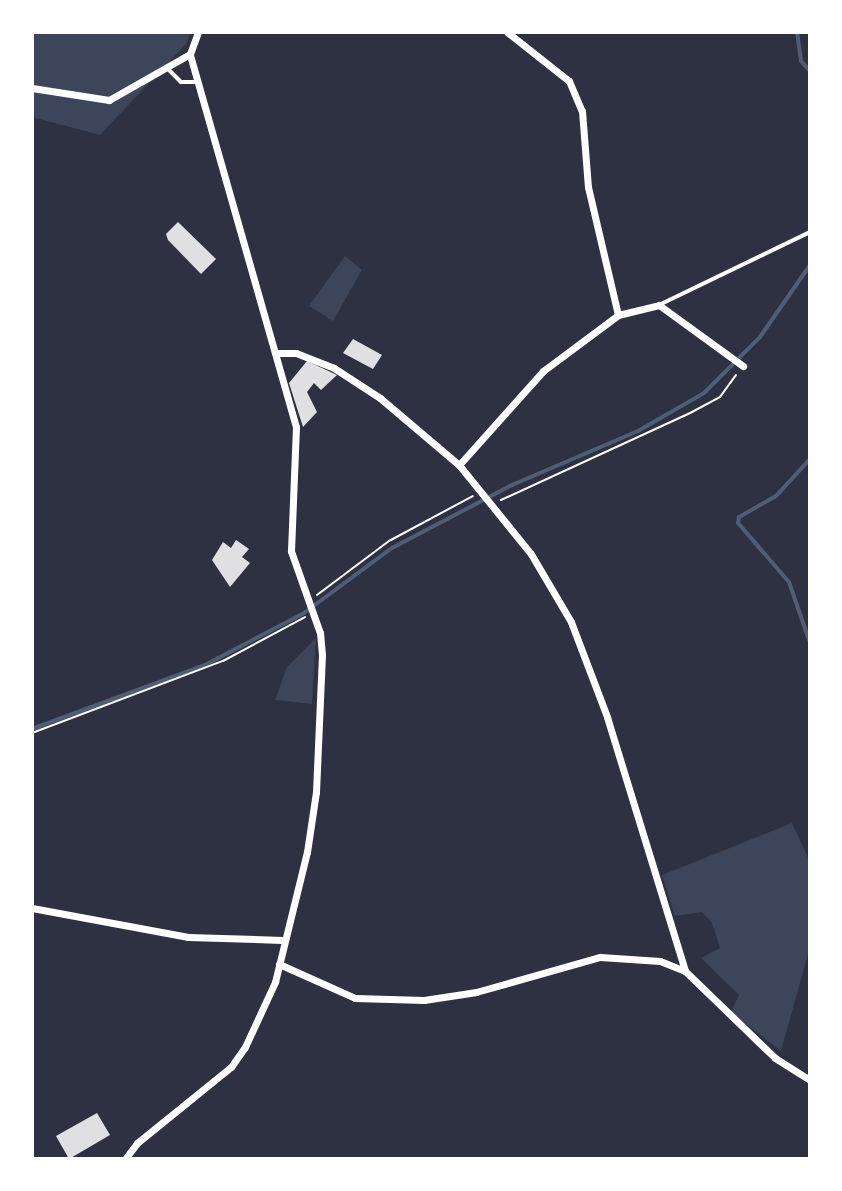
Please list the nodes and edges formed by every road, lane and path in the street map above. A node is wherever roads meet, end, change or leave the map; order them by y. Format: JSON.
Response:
{"nodes":[{"id":1,"x":198,"y":32,"type":"edge"},
{"id":2,"x":507,"y":32,"type":"edge"},
{"id":3,"x":190,"y":54,"type":"junction"},
{"id":4,"x":168,"y":69,"type":"junction"},
{"id":5,"x":197,"y":82,"type":"junction"},
{"id":6,"x":32,"y":88,"type":"edge"},
{"id":7,"x":810,"y":232,"type":"edge"},
{"id":8,"x":659,"y":305,"type":"junction"},
{"id":9,"x":618,"y":315,"type":"junction"},
{"id":10,"x":277,"y":353,"type":"junction"},
{"id":11,"x":743,"y":366,"type":"joint"},
{"id":12,"x":459,"y":465,"type":"junction"},
{"id":13,"x":481,"y":491,"type":"junction"},
{"id":14,"x":493,"y":504,"type":"junction"},
{"id":15,"x":307,"y":602,"type":"junction"},
{"id":16,"x":313,"y":613,"type":"junction"},
{"id":17,"x":32,"y":733,"type":"edge"},
{"id":18,"x":32,"y":908,"type":"edge"},
{"id":19,"x":282,"y":940,"type":"junction"},
{"id":20,"x":279,"y":964,"type":"junction"},
{"id":21,"x":685,"y":971,"type":"junction"},
{"id":22,"x":810,"y":1080,"type":"edge"},
{"id":23,"x":125,"y":1159,"type":"edge"}],
"edges":[{"from":1,"to":3,"type":"street"},
{"from":2,"to":9,"type":"street"},
{"from":3,"to":4,"type":"street"},
{"from":3,"to":5,"type":"street"},
{"from":4,"to":5,"type":"lane"},
{"from":4,"to":6,"type":"street"},
{"from":5,"to":10,"type":"street"},
{"from":7,"to":8,"type":"lane"},
{"from":8,"to":9,"type":"street"},
{"from":8,"to":11,"type":"street"},
{"from":9,"to":12,"type":"street"},
{"from":10,"to":12,"type":"street"},
{"from":10,"to":15,"type":"street"},
{"from":11,"to":14,"type":"path"},
{"from":12,"to":13,"type":"street"},
{"from":13,"to":14,"type":"street"},
{"from":13,"to":15,"type":"path"},
{"from":14,"to":21,"type":"street"},
{"from":15,"to":16,"type":"street"},
{"from":16,"to":17,"type":"path"},
{"from":16,"to":19,"type":"street"},
{"from":18,"to":19,"type":"street"},
{"from":19,"to":20,"type":"street"},
{"from":20,"to":21,"type":"street"},
{"from":20,"to":23,"type":"street"},
{"from":21,"to":22,"type":"street"}]}
